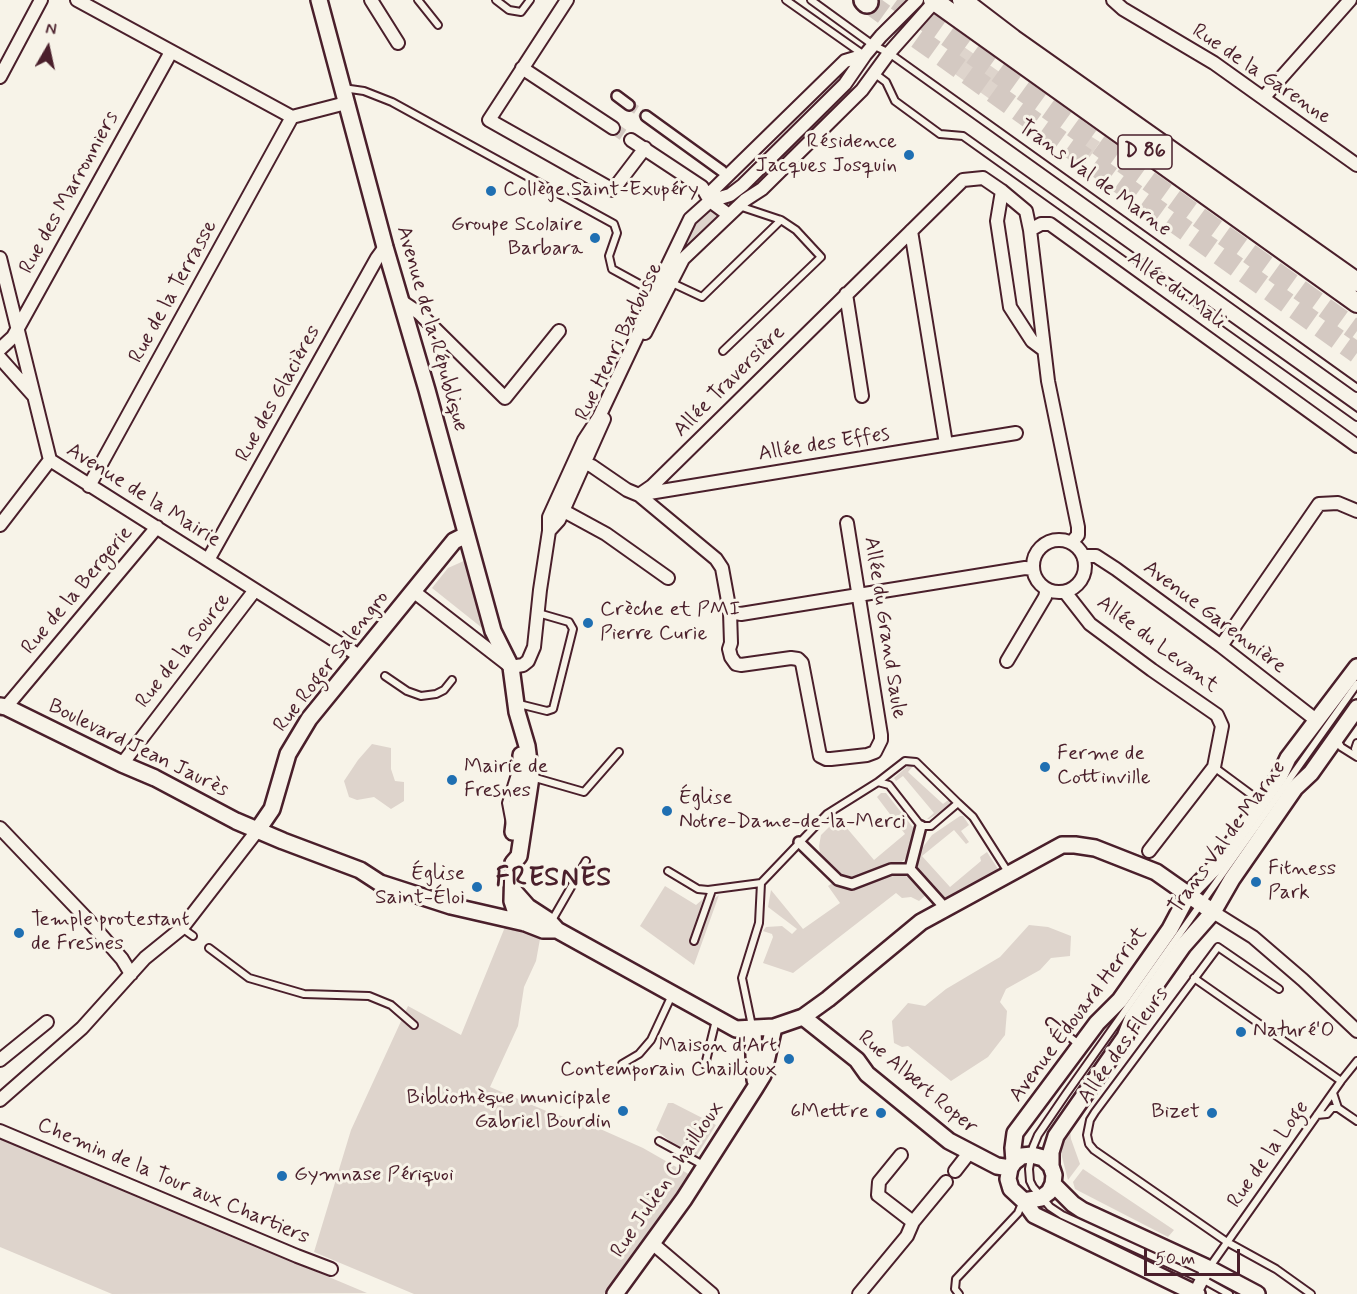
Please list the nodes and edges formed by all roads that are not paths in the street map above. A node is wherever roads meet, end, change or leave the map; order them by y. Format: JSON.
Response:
{"nodes":[{"id":1,"x":41,"y":0,"type":"edge"},
{"id":2,"x":77,"y":0,"type":"edge"},
{"id":3,"x":319,"y":0,"type":"edge"},
{"id":4,"x":371,"y":0,"type":"edge"},
{"id":5,"x":418,"y":0,"type":"edge"},
{"id":6,"x":496,"y":0,"type":"edge"},
{"id":7,"x":530,"y":0,"type":"edge"},
{"id":8,"x":567,"y":0,"type":"edge"},
{"id":9,"x":786,"y":0,"type":"edge"},
{"id":10,"x":811,"y":0,"type":"edge"},
{"id":11,"x":930,"y":0,"type":"edge"},
{"id":12,"x":962,"y":0,"type":"edge"},
{"id":13,"x":979,"y":0,"type":"edge"},
{"id":14,"x":1113,"y":0,"type":"edge"},
{"id":15,"x":1350,"y":0,"type":"edge"},
{"id":16,"x":438,"y":25,"type":"dead end"},
{"id":17,"x":1013,"y":39,"type":"junction"},
{"id":18,"x":399,"y":43,"type":"dead end"},
{"id":19,"x":873,"y":45,"type":"junction"},
{"id":20,"x":171,"y":52,"type":"junction"},
{"id":21,"x":889,"y":53,"type":"junction"},
{"id":22,"x":865,"y":55,"type":"junction"},
{"id":23,"x":522,"y":68,"type":"junction"},
{"id":24,"x":0,"y":77,"type":"edge"},
{"id":25,"x":870,"y":77,"type":"junction"},
{"id":26,"x":344,"y":96,"type":"junction"},
{"id":27,"x":617,"y":96,"type":"dead end"},
{"id":28,"x":1264,"y":97,"type":"junction"},
{"id":29,"x":629,"y":105,"type":"tunnel mouth"},
{"id":30,"x":646,"y":116,"type":"tunnel mouth"},
{"id":31,"x":292,"y":117,"type":"junction"},
{"id":32,"x":614,"y":128,"type":"tunnel mouth"},
{"id":33,"x":631,"y":140,"type":"tunnel mouth"},
{"id":34,"x":645,"y":148,"type":"junction"},
{"id":35,"x":1357,"y":165,"type":"edge"},
{"id":36,"x":722,"y":171,"type":"dead end"},
{"id":37,"x":1002,"y":191,"type":"junction"},
{"id":38,"x":730,"y":195,"type":"junction"},
{"id":39,"x":710,"y":201,"type":"junction"},
{"id":40,"x":739,"y":206,"type":"junction"},
{"id":41,"x":729,"y":215,"type":"junction"},
{"id":42,"x":781,"y":220,"type":"junction"},
{"id":43,"x":1030,"y":230,"type":"junction"},
{"id":44,"x":911,"y":231,"type":"junction"},
{"id":45,"x":385,"y":248,"type":"junction"},
{"id":46,"x":0,"y":258,"type":"edge"},
{"id":47,"x":670,"y":282,"type":"junction"},
{"id":48,"x":1357,"y":282,"type":"edge"},
{"id":49,"x":654,"y":292,"type":"junction"},
{"id":50,"x":846,"y":294,"type":"junction"},
{"id":51,"x":401,"y":301,"type":"junction"},
{"id":52,"x":1357,"y":303,"type":"edge"},
{"id":53,"x":17,"y":329,"type":"junction"},
{"id":54,"x":559,"y":331,"type":"dead end"},
{"id":55,"x":0,"y":349,"type":"edge"},
{"id":56,"x":1044,"y":350,"type":"junction"},
{"id":57,"x":723,"y":351,"type":"dead end"},
{"id":58,"x":0,"y":358,"type":"edge"},
{"id":59,"x":1357,"y":388,"type":"edge"},
{"id":60,"x":862,"y":396,"type":"dead end"},
{"id":61,"x":35,"y":397,"type":"junction"},
{"id":62,"x":1357,"y":417,"type":"edge"},
{"id":63,"x":1016,"y":433,"type":"dead end"},
{"id":64,"x":946,"y":444,"type":"junction"},
{"id":65,"x":1357,"y":446,"type":"edge"},
{"id":66,"x":50,"y":460,"type":"junction"},
{"id":67,"x":579,"y":461,"type":"junction"},
{"id":68,"x":89,"y":486,"type":"junction"},
{"id":69,"x":639,"y":495,"type":"junction"},
{"id":70,"x":562,"y":510,"type":"junction"},
{"id":71,"x":1357,"y":511,"type":"edge"},
{"id":72,"x":847,"y":523,"type":"dead end"},
{"id":73,"x":0,"y":525,"type":"edge"},
{"id":74,"x":157,"y":527,"type":"junction"},
{"id":75,"x":549,"y":531,"type":"junction"},
{"id":76,"x":466,"y":535,"type":"junction"},
{"id":77,"x":1071,"y":543,"type":"junction"},
{"id":78,"x":1083,"y":556,"type":"junction"},
{"id":79,"x":208,"y":560,"type":"junction"},
{"id":80,"x":1033,"y":569,"type":"junction"},
{"id":81,"x":668,"y":578,"type":"dead end"},
{"id":82,"x":1047,"y":589,"type":"junction"},
{"id":83,"x":255,"y":590,"type":"junction"},
{"id":84,"x":414,"y":591,"type":"junction"},
{"id":85,"x":1065,"y":592,"type":"junction"},
{"id":86,"x":857,"y":594,"type":"junction"},
{"id":87,"x":730,"y":612,"type":"junction"},
{"id":88,"x":537,"y":613,"type":"junction"},
{"id":89,"x":1221,"y":646,"type":"junction"},
{"id":90,"x":361,"y":657,"type":"junction"},
{"id":91,"x":1007,"y":661,"type":"dead end"},
{"id":92,"x":511,"y":667,"type":"junction"},
{"id":93,"x":1357,"y":667,"type":"edge"},
{"id":94,"x":385,"y":676,"type":"dead end"},
{"id":95,"x":452,"y":680,"type":"dead end"},
{"id":96,"x":1357,"y":684,"type":"edge"},
{"id":97,"x":515,"y":702,"type":"junction"},
{"id":98,"x":3,"y":706,"type":"edge"},
{"id":99,"x":1357,"y":708,"type":"edge"},
{"id":100,"x":1326,"y":729,"type":"junction"},
{"id":101,"x":1357,"y":743,"type":"edge"},
{"id":102,"x":1357,"y":751,"type":"edge"},
{"id":103,"x":619,"y":752,"type":"dead end"},
{"id":104,"x":1357,"y":757,"type":"edge"},
{"id":105,"x":122,"y":764,"type":"junction"},
{"id":106,"x":1214,"y":767,"type":"junction"},
{"id":107,"x":526,"y":772,"type":"junction"},
{"id":108,"x":878,"y":782,"type":"junction"},
{"id":109,"x":1261,"y":802,"type":"junction"},
{"id":110,"x":958,"y":803,"type":"junction"},
{"id":111,"x":921,"y":826,"type":"junction"},
{"id":112,"x":0,"y":828,"type":"edge"},
{"id":113,"x":257,"y":831,"type":"junction"},
{"id":114,"x":799,"y":843,"type":"junction"},
{"id":115,"x":1149,"y":851,"type":"dead end"},
{"id":116,"x":586,"y":861,"type":"dead end"},
{"id":117,"x":513,"y":863,"type":"junction"},
{"id":118,"x":910,"y":869,"type":"junction"},
{"id":119,"x":668,"y":871,"type":"dead end"},
{"id":120,"x":1009,"y":874,"type":"junction"},
{"id":121,"x":761,"y":883,"type":"junction"},
{"id":122,"x":712,"y":890,"type":"junction"},
{"id":123,"x":517,"y":900,"type":"junction"},
{"id":124,"x":1201,"y":903,"type":"junction"},
{"id":125,"x":946,"y":909,"type":"junction"},
{"id":126,"x":501,"y":918,"type":"junction"},
{"id":127,"x":525,"y":923,"type":"junction"},
{"id":128,"x":554,"y":927,"type":"junction"},
{"id":129,"x":182,"y":928,"type":"junction"},
{"id":130,"x":193,"y":936,"type":"dead end"},
{"id":131,"x":694,"y":941,"type":"dead end"},
{"id":132,"x":209,"y":948,"type":"dead end"},
{"id":133,"x":131,"y":974,"type":"junction"},
{"id":134,"x":1194,"y":978,"type":"junction"},
{"id":135,"x":1279,"y":989,"type":"dead end"},
{"id":136,"x":672,"y":994,"type":"junction"},
{"id":137,"x":803,"y":1017,"type":"junction"},
{"id":138,"x":716,"y":1019,"type":"junction"},
{"id":139,"x":47,"y":1022,"type":"dead end"},
{"id":140,"x":1050,"y":1022,"type":"dead end"},
{"id":141,"x":414,"y":1024,"type":"dead end"},
{"id":142,"x":774,"y":1027,"type":"junction"},
{"id":143,"x":753,"y":1030,"type":"junction"},
{"id":144,"x":1357,"y":1031,"type":"edge"},
{"id":145,"x":1081,"y":1046,"type":"junction"},
{"id":146,"x":0,"y":1060,"type":"edge"},
{"id":147,"x":1357,"y":1061,"type":"edge"},
{"id":148,"x":622,"y":1064,"type":"dead end"},
{"id":149,"x":705,"y":1065,"type":"dead end"},
{"id":150,"x":1341,"y":1081,"type":"junction"},
{"id":151,"x":755,"y":1088,"type":"junction"},
{"id":152,"x":1333,"y":1092,"type":"junction"},
{"id":153,"x":0,"y":1100,"type":"edge"},
{"id":154,"x":1338,"y":1108,"type":"junction"},
{"id":155,"x":1317,"y":1115,"type":"junction"},
{"id":156,"x":1357,"y":1121,"type":"edge"},
{"id":157,"x":0,"y":1131,"type":"edge"},
{"id":158,"x":659,"y":1142,"type":"dead end"},
{"id":159,"x":969,"y":1153,"type":"junction"},
{"id":160,"x":901,"y":1155,"type":"dead end"},
{"id":161,"x":1032,"y":1155,"type":"junction"},
{"id":162,"x":1012,"y":1165,"type":"junction"},
{"id":163,"x":705,"y":1166,"type":"junction"},
{"id":164,"x":1051,"y":1166,"type":"junction"},
{"id":165,"x":955,"y":1171,"type":"dead end"},
{"id":166,"x":946,"y":1182,"type":"dead end"},
{"id":167,"x":1053,"y":1184,"type":"junction"},
{"id":168,"x":1041,"y":1198,"type":"junction"},
{"id":169,"x":1024,"y":1201,"type":"junction"},
{"id":170,"x":913,"y":1222,"type":"junction"},
{"id":171,"x":1227,"y":1242,"type":"junction"},
{"id":172,"x":652,"y":1243,"type":"junction"},
{"id":173,"x":331,"y":1269,"type":"dead end"},
{"id":174,"x":1195,"y":1286,"type":"edge"},
{"id":175,"x":615,"y":1294,"type":"edge"},
{"id":176,"x":712,"y":1294,"type":"edge"},
{"id":177,"x":859,"y":1294,"type":"edge"},
{"id":178,"x":959,"y":1294,"type":"edge"},
{"id":179,"x":1229,"y":1294,"type":"edge"},
{"id":180,"x":1257,"y":1294,"type":"edge"},
{"id":181,"x":1311,"y":1294,"type":"edge"}],
"edges":[{"from":1,"to":24,"type":"street"},
{"from":2,"to":20,"type":"street"},
{"from":3,"to":26,"type":"street","name":"Avenue de la République"},
{"from":4,"to":18,"type":"street"},
{"from":5,"to":16,"type":"lane"},
{"from":6,"to":7,"type":"lane"},
{"from":8,"to":23,"type":"street"},
{"from":9,"to":22,"type":"lane"},
{"from":10,"to":19,"type":"lane","name":"Trans Val de Marne"},
{"from":11,"to":19,"type":"street","name":"Rue Henri Barbusse"},
{"from":11,"to":21,"type":"street","name":"Rue Henri Barbusse"},
{"from":11,"to":52,"type":"main road","number":"D 86"},
{"from":12,"to":17,"type":"main road","number":"D 86"},
{"from":13,"to":17,"type":"street"},
{"from":14,"to":28,"type":"street","name":"Rue de la Garenne"},
{"from":15,"to":28,"type":"street"},
{"from":17,"to":48,"type":"main road","number":"D 86"},
{"from":19,"to":21,"type":"lane","name":"Trans Val de Marne"},
{"from":19,"to":22,"type":"street","name":"Rue Henri Barbusse"},
{"from":20,"to":31,"type":"street"},
{"from":20,"to":53,"type":"street","name":"Rue des Marronniers"},
{"from":21,"to":25,"type":"street","name":"Rue Henri Barbusse"},
{"from":21,"to":59,"type":"lane","name":"Trans Val de Marne"},
{"from":22,"to":38,"type":"street","name":"Rue Henri Barbusse"},
{"from":22,"to":39,"type":"street","name":"Rue Henri Barbusse"},
{"from":23,"to":32,"type":"street"},
{"from":23,"to":34,"type":"street"},
{"from":25,"to":40,"type":"street","name":"Rue Henri Barbusse"},
{"from":25,"to":62,"type":"lane"},
{"from":26,"to":31,"type":"street"},
{"from":26,"to":45,"type":"street","name":"Avenue de la République"},
{"from":26,"to":49,"type":"lane"},
{"from":27,"to":29,"type":"street"},
{"from":28,"to":35,"type":"street","name":"Rue de la Garenne"},
{"from":30,"to":36,"type":"street"},
{"from":31,"to":68,"type":"street","name":"Rue de la Terrasse"},
{"from":33,"to":34,"type":"street"},
{"from":34,"to":39,"type":"street"},
{"from":37,"to":43,"type":"street"},
{"from":37,"to":44,"type":"street","name":"Allée Traversière"},
{"from":37,"to":56,"type":"street"},
{"from":38,"to":39,"type":"street","name":"Rue Henri Barbusse"},
{"from":38,"to":40,"type":"street"},
{"from":39,"to":41,"type":"street"},
{"from":39,"to":49,"type":"street","name":"Rue Henri Barbusse"},
{"from":40,"to":41,"type":"street","name":"Rue Henri Barbusse"},
{"from":40,"to":42,"type":"lane"},
{"from":41,"to":47,"type":"street","name":"Rue Henri Barbusse"},
{"from":42,"to":47,"type":"lane"},
{"from":42,"to":57,"type":"lane"},
{"from":43,"to":56,"type":"street"},
{"from":43,"to":65,"type":"street","name":"Allée du Mali"},
{"from":44,"to":50,"type":"street","name":"Allée Traversière"},
{"from":44,"to":64,"type":"street"},
{"from":45,"to":51,"type":"street","name":"Avenue de la République"},
{"from":45,"to":79,"type":"street","name":"Rue des Glacières"},
{"from":46,"to":53,"type":"street","name":"Avenue de la Mairie"},
{"from":47,"to":67,"type":"street","name":"Rue Henri Barbusse"},
{"from":49,"to":67,"type":"street","name":"Rue Henri Barbusse"},
{"from":50,"to":60,"type":"street"},
{"from":50,"to":69,"type":"street","name":"Allée Traversière"},
{"from":51,"to":54,"type":"street"},
{"from":51,"to":76,"type":"street","name":"Avenue de la République"},
{"from":53,"to":55,"type":"street","name":"Rue des Marronniers"},
{"from":53,"to":61,"type":"street","name":"Avenue de la Mairie"},
{"from":56,"to":77,"type":"street"},
{"from":58,"to":61,"type":"street"},
{"from":61,"to":66,"type":"street","name":"Avenue de la Mairie"},
{"from":63,"to":64,"type":"street","name":"Allée des Effes"},
{"from":64,"to":69,"type":"street","name":"Allée des Effes"},
{"from":66,"to":68,"type":"street","name":"Avenue de la Mairie"},
{"from":66,"to":73,"type":"street"},
{"from":67,"to":69,"type":"street"},
{"from":67,"to":70,"type":"street","name":"Rue Henri Barbusse"},
{"from":67,"to":75,"type":"street","name":"Rue Henri Barbusse"},
{"from":68,"to":74,"type":"street","name":"Avenue de la Mairie"},
{"from":69,"to":87,"type":"street"},
{"from":70,"to":75,"type":"street","name":"Rue Henri Barbusse"},
{"from":70,"to":81,"type":"street"},
{"from":71,"to":89,"type":"street"},
{"from":72,"to":86,"type":"street","name":"Allée du Grand Saule"},
{"from":74,"to":79,"type":"street","name":"Avenue de la Mairie"},
{"from":74,"to":98,"type":"street","name":"Rue de la Bergerie"},
{"from":75,"to":88,"type":"street","name":"Rue Henri Barbusse"},
{"from":76,"to":84,"type":"street","name":"Rue Roger Salengro"},
{"from":76,"to":92,"type":"street","name":"Avenue de la République"},
{"from":77,"to":78,"type":"street"},
{"from":77,"to":80,"type":"street"},
{"from":78,"to":85,"type":"street"},
{"from":78,"to":89,"type":"street","name":"Avenue Garennière"},
{"from":79,"to":83,"type":"street","name":"Avenue de la Mairie"},
{"from":80,"to":82,"type":"street"},
{"from":80,"to":86,"type":"street"},
{"from":82,"to":85,"type":"street"},
{"from":82,"to":91,"type":"street"},
{"from":83,"to":90,"type":"street","name":"Avenue de la Mairie"},
{"from":83,"to":105,"type":"street","name":"Rue de la Source"},
{"from":84,"to":90,"type":"street","name":"Rue Roger Salengro"},
{"from":84,"to":92,"type":"street"},
{"from":85,"to":106,"type":"street","name":"Allée du Levant"},
{"from":86,"to":87,"type":"street"},
{"from":86,"to":87,"type":"street","name":"Allée du Grand Saule"},
{"from":88,"to":92,"type":"street","name":"Rue Henri Barbusse"},
{"from":88,"to":97,"type":"lane"},
{"from":89,"to":100,"type":"street","name":"Avenue Garennière"},
{"from":90,"to":113,"type":"street","name":"Rue Roger Salengro"},
{"from":92,"to":97,"type":"street"},
{"from":93,"to":100,"type":"street","name":"Avenue Édouard Herriot"},
{"from":94,"to":95,"type":"lane"},
{"from":96,"to":100,"type":"lane"},
{"from":97,"to":107,"type":"street"},
{"from":98,"to":105,"type":"street","name":"Boulevard Jean Jaurès"},
{"from":99,"to":100,"type":"street","name":"Avenue Édouard Herriot"},
{"from":100,"to":104,"type":"lane"},
{"from":100,"to":109,"type":"street","name":"Avenue Édouard Herriot"},
{"from":100,"to":124,"type":"street","name":"Avenue Édouard Herriot"},
{"from":101,"to":102,"type":"lane"},
{"from":103,"to":107,"type":"lane"},
{"from":105,"to":113,"type":"street","name":"Boulevard Jean Jaurès"},
{"from":106,"to":109,"type":"lane"},
{"from":106,"to":115,"type":"street","name":"Allée du Levant"},
{"from":107,"to":117,"type":"street"},
{"from":107,"to":117,"type":"street"},
{"from":108,"to":110,"type":"lane"},
{"from":108,"to":111,"type":"lane"},
{"from":108,"to":114,"type":"lane"},
{"from":109,"to":124,"type":"street","name":"Avenue Édouard Herriot"},
{"from":110,"to":111,"type":"lane"},
{"from":110,"to":120,"type":"lane"},
{"from":111,"to":118,"type":"street"},
{"from":112,"to":133,"type":"street"},
{"from":113,"to":126,"type":"street","name":"Boulevard Jean Jaurès"},
{"from":113,"to":129,"type":"street"},
{"from":114,"to":118,"type":"street"},
{"from":114,"to":121,"type":"lane"},
{"from":116,"to":128,"type":"lane"},
{"from":117,"to":123,"type":"street"},
{"from":118,"to":125,"type":"street"},
{"from":119,"to":122,"type":"lane"},
{"from":120,"to":124,"type":"street"},
{"from":120,"to":125,"type":"street"},
{"from":121,"to":122,"type":"lane"},
{"from":121,"to":143,"type":"lane"},
{"from":122,"to":131,"type":"lane"},
{"from":123,"to":126,"type":"street"},
{"from":123,"to":127,"type":"street"},
{"from":123,"to":128,"type":"street"},
{"from":124,"to":144,"type":"street"},
{"from":124,"to":145,"type":"street","name":"Avenue Édouard Herriot"},
{"from":124,"to":161,"type":"lane","name":"Trans Val de Marne"},
{"from":124,"to":164,"type":"street","name":"Avenue Édouard Herriot"},
{"from":125,"to":137,"type":"street"},
{"from":126,"to":127,"type":"street","name":"Boulevard Jean Jaurès"},
{"from":127,"to":128,"type":"street","name":"Boulevard Jean Jaurès"},
{"from":128,"to":136,"type":"street"},
{"from":129,"to":130,"type":"lane"},
{"from":129,"to":133,"type":"street"},
{"from":132,"to":141,"type":"lane"},
{"from":133,"to":153,"type":"street"},
{"from":134,"to":135,"type":"lane"},
{"from":134,"to":150,"type":"lane","name":"Allée des Fleurs"},
{"from":134,"to":171,"type":"lane","name":"Allée des Fleurs"},
{"from":136,"to":138,"type":"street"},
{"from":136,"to":148,"type":"lane"},
{"from":137,"to":142,"type":"street"},
{"from":137,"to":159,"type":"street","name":"Rue Albert Roper"},
{"from":138,"to":143,"type":"street"},
{"from":138,"to":149,"type":"lane"},
{"from":139,"to":146,"type":"street"},
{"from":140,"to":145,"type":"lane"},
{"from":142,"to":143,"type":"street"},
{"from":142,"to":151,"type":"street","name":"Rue Julien Chaillioux"},
{"from":143,"to":151,"type":"street"},
{"from":145,"to":162,"type":"street","name":"Avenue Édouard Herriot"},
{"from":147,"to":150,"type":"lane","name":"Rue de la Loge"},
{"from":150,"to":152,"type":"lane","name":"Rue de la Loge"},
{"from":151,"to":163,"type":"street","name":"Rue Julien Chaillioux"},
{"from":152,"to":154,"type":"lane"},
{"from":152,"to":155,"type":"lane","name":"Rue de la Loge"},
{"from":154,"to":155,"type":"lane"},
{"from":154,"to":156,"type":"lane"},
{"from":155,"to":171,"type":"lane","name":"Rue de la Loge"},
{"from":157,"to":173,"type":"street","name":"Chemin de la Tour aux Chartiers"},
{"from":158,"to":163,"type":"lane"},
{"from":159,"to":162,"type":"street","name":"Rue Albert Roper"},
{"from":159,"to":165,"type":"street"},
{"from":160,"to":170,"type":"street"},
{"from":161,"to":162,"type":"street"},
{"from":161,"to":164,"type":"street"},
{"from":161,"to":168,"type":"lane","name":"Trans Val de Marne"},
{"from":162,"to":169,"type":"street","name":"Avenue Édouard Herriot"},
{"from":163,"to":172,"type":"street","name":"Rue Julien Chaillioux"},
{"from":164,"to":167,"type":"street","name":"Avenue Édouard Herriot"},
{"from":166,"to":170,"type":"street"},
{"from":167,"to":168,"type":"street"},
{"from":167,"to":174,"type":"street"},
{"from":168,"to":169,"type":"street"},
{"from":168,"to":174,"type":"lane","name":"Trans Val de Marne"},
{"from":169,"to":174,"type":"street","name":"Avenue Édouard Herriot"},
{"from":169,"to":178,"type":"lane"},
{"from":170,"to":177,"type":"street"},
{"from":171,"to":174,"type":"lane","name":"Rue de la Loge"},
{"from":171,"to":181,"type":"lane","name":"Allée des Fleurs"},
{"from":172,"to":175,"type":"street","name":"Rue Julien Chaillioux"},
{"from":172,"to":176,"type":"street"},
{"from":174,"to":179,"type":"lane","name":"Trans Val de Marne"},
{"from":174,"to":180,"type":"street"}]}
